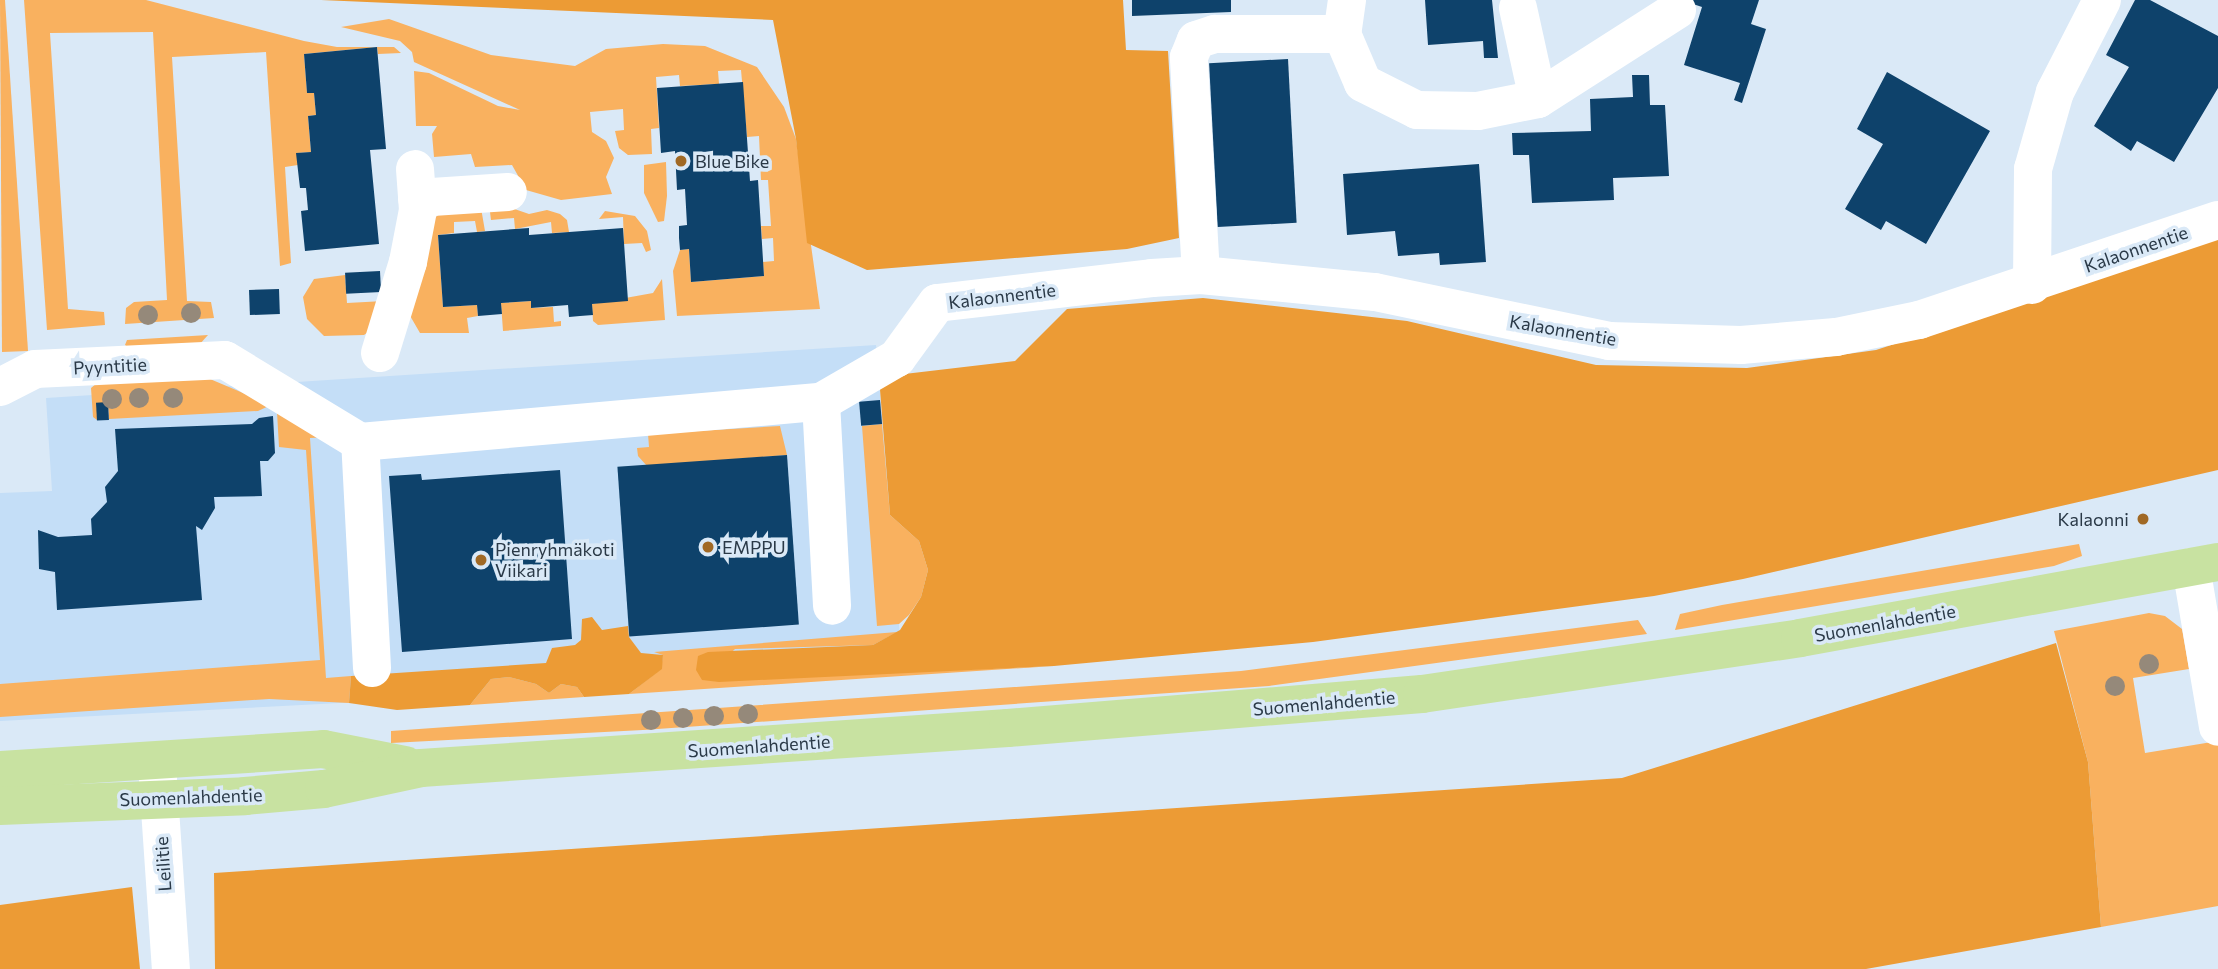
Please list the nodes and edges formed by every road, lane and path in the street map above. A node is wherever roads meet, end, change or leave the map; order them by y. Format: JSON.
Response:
{"nodes":[{"id":1,"x":2102,"y":0,"type":"edge"},
{"id":2,"x":1518,"y":8,"type":"dead end"},
{"id":3,"x":1678,"y":10,"type":"dead end"},
{"id":4,"x":1345,"y":17,"type":"edge"},
{"id":5,"x":1538,"y":99,"type":"junction"},
{"id":6,"x":508,"y":192,"type":"dead end"},
{"id":7,"x":2218,"y":220,"type":"edge"},
{"id":8,"x":1201,"y":275,"type":"junction"},
{"id":9,"x":2032,"y":285,"type":"junction"},
{"id":10,"x":380,"y":353,"type":"dead end"},
{"id":11,"x":0,"y":387,"type":"edge"},
{"id":12,"x":821,"y":402,"type":"junction"},
{"id":13,"x":360,"y":442,"type":"junction"},
{"id":14,"x":2204,"y":565,"type":"edge"},
{"id":15,"x":832,"y":606,"type":"dead end"},
{"id":16,"x":372,"y":667,"type":"dead end"},
{"id":17,"x":2218,"y":727,"type":"edge"},
{"id":18,"x":157,"y":759,"type":"junction"},
{"id":19,"x":421,"y":768,"type":"junction"},
{"id":20,"x":0,"y":771,"type":"edge"},
{"id":21,"x":159,"y":801,"type":"junction"},
{"id":22,"x":0,"y":806,"type":"edge"},
{"id":23,"x":171,"y":969,"type":"edge"}],
"edges":[{"from":1,"to":9,"type":"street"},
{"from":2,"to":5,"type":"street"},
{"from":3,"to":5,"type":"street"},
{"from":4,"to":5,"type":"street"},
{"from":4,"to":8,"type":"street"},
{"from":6,"to":10,"type":"street"},
{"from":7,"to":9,"type":"street","name":"Kalaonnentie"},
{"from":8,"to":9,"type":"street","name":"Kalaonnentie"},
{"from":8,"to":12,"type":"street","name":"Kalaonnentie"},
{"from":11,"to":13,"type":"street","name":"Pyyntitie"},
{"from":12,"to":13,"type":"street"},
{"from":12,"to":15,"type":"street"},
{"from":13,"to":16,"type":"street"},
{"from":14,"to":17,"type":"street"},
{"from":14,"to":19,"type":"main road","name":"Suomenlahdentie"},
{"from":18,"to":19,"type":"main road","name":"Suomenlahdentie"},
{"from":18,"to":20,"type":"main road","name":"Suomenlahdentie"},
{"from":18,"to":21,"type":"street","name":"Leilitie"},
{"from":19,"to":21,"type":"main road","name":"Suomenlahdentie"},
{"from":21,"to":22,"type":"main road","name":"Suomenlahdentie"},
{"from":21,"to":23,"type":"street","name":"Leilitie"}]}
